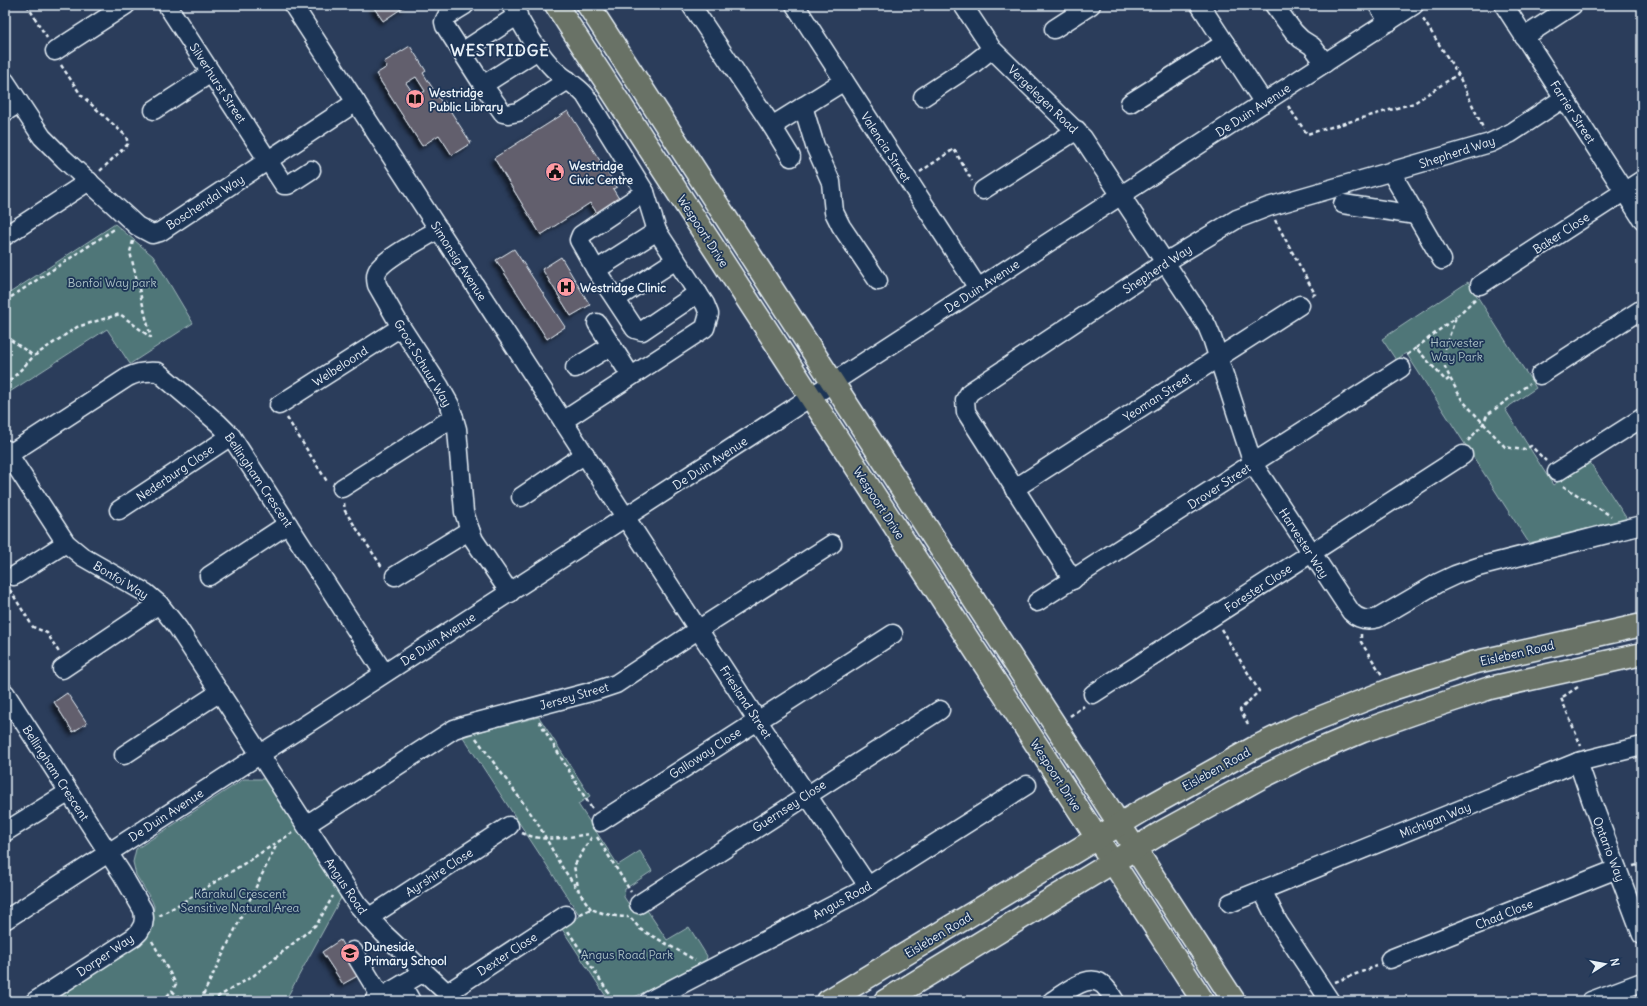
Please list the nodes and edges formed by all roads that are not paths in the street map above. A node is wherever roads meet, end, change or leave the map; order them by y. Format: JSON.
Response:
{"nodes":[{"id":1,"x":126,"y":5,"type":"edge"},
{"id":2,"x":167,"y":5,"type":"edge"},
{"id":3,"x":293,"y":5,"type":"edge"},
{"id":4,"x":465,"y":5,"type":"edge"},
{"id":5,"x":556,"y":5,"type":"edge"},
{"id":6,"x":588,"y":5,"type":"edge"},
{"id":7,"x":691,"y":5,"type":"edge"},
{"id":8,"x":795,"y":5,"type":"edge"},
{"id":9,"x":963,"y":5,"type":"edge"},
{"id":10,"x":1092,"y":5,"type":"edge"},
{"id":11,"x":1200,"y":5,"type":"edge"},
{"id":12,"x":1274,"y":5,"type":"edge"},
{"id":13,"x":1378,"y":5,"type":"edge"},
{"id":14,"x":1504,"y":5,"type":"edge"},
{"id":15,"x":1573,"y":5,"type":"edge"},
{"id":16,"x":514,"y":10,"type":"edge"},
{"id":17,"x":1419,"y":12,"type":"edge"},
{"id":18,"x":1389,"y":22,"type":"junction"},
{"id":19,"x":1054,"y":29,"type":"dead end"},
{"id":20,"x":1524,"y":37,"type":"junction"},
{"id":21,"x":1224,"y":43,"type":"junction"},
{"id":22,"x":992,"y":49,"type":"junction"},
{"id":23,"x":538,"y":50,"type":"junction"},
{"id":24,"x":56,"y":51,"type":"road end"},
{"id":25,"x":462,"y":52,"type":"junction"},
{"id":26,"x":1325,"y":63,"type":"junction"},
{"id":27,"x":211,"y":73,"type":"junction"},
{"id":28,"x":568,"y":80,"type":"junction"},
{"id":29,"x":5,"y":81,"type":"edge"},
{"id":30,"x":844,"y":81,"type":"junction"},
{"id":31,"x":483,"y":85,"type":"junction"},
{"id":32,"x":922,"y":97,"type":"dead end"},
{"id":33,"x":1564,"y":98,"type":"junction"},
{"id":34,"x":356,"y":102,"type":"junction"},
{"id":35,"x":1130,"y":103,"type":"dead end"},
{"id":36,"x":1264,"y":103,"type":"junction"},
{"id":37,"x":803,"y":106,"type":"junction"},
{"id":38,"x":12,"y":108,"type":"edge"},
{"id":39,"x":154,"y":110,"type":"dead end"},
{"id":40,"x":772,"y":126,"type":"junction"},
{"id":41,"x":1077,"y":130,"type":"junction"},
{"id":42,"x":791,"y":157,"type":"dead end"},
{"id":43,"x":268,"y":161,"type":"junction"},
{"id":44,"x":311,"y":170,"type":"dead end"},
{"id":45,"x":1391,"y":172,"type":"junction"},
{"id":46,"x":1642,"y":180,"type":"edge"},
{"id":47,"x":89,"y":181,"type":"junction"},
{"id":48,"x":983,"y":190,"type":"road end"},
{"id":49,"x":645,"y":192,"type":"junction"},
{"id":50,"x":1624,"y":192,"type":"junction"},
{"id":51,"x":1120,"y":196,"type":"junction"},
{"id":52,"x":1343,"y":204,"type":"dead end"},
{"id":53,"x":1416,"y":215,"type":"junction"},
{"id":54,"x":1642,"y":219,"type":"edge"},
{"id":55,"x":439,"y":229,"type":"junction"},
{"id":56,"x":657,"y":232,"type":"junction"},
{"id":57,"x":5,"y":236,"type":"edge"},
{"id":58,"x":676,"y":260,"type":"junction"},
{"id":59,"x":1442,"y":260,"type":"dead end"},
{"id":60,"x":1164,"y":263,"type":"junction"},
{"id":61,"x":596,"y":270,"type":"junction"},
{"id":62,"x":878,"y":281,"type":"dead end"},
{"id":63,"x":1480,"y":285,"type":"road end"},
{"id":64,"x":978,"y":288,"type":"junction"},
{"id":65,"x":698,"y":293,"type":"junction"},
{"id":66,"x":616,"y":299,"type":"junction"},
{"id":67,"x":1300,"y":305,"type":"road end"},
{"id":68,"x":1642,"y":309,"type":"edge"},
{"id":69,"x":597,"y":323,"type":"dead end"},
{"id":70,"x":401,"y":327,"type":"junction"},
{"id":71,"x":612,"y":345,"type":"junction"},
{"id":72,"x":1218,"y":358,"type":"junction"},
{"id":73,"x":575,"y":368,"type":"dead end"},
{"id":74,"x":1401,"y":368,"type":"road end"},
{"id":75,"x":1540,"y":375,"type":"road end"},
{"id":76,"x":631,"y":376,"type":"junction"},
{"id":77,"x":833,"y":383,"type":"junction"},
{"id":78,"x":810,"y":398,"type":"junction"},
{"id":79,"x":280,"y":405,"type":"road end"},
{"id":80,"x":454,"y":417,"type":"junction"},
{"id":81,"x":1642,"y":418,"type":"edge"},
{"id":82,"x":563,"y":421,"type":"junction"},
{"id":83,"x":231,"y":436,"type":"junction"},
{"id":84,"x":6,"y":454,"type":"edge"},
{"id":85,"x":585,"y":454,"type":"junction"},
{"id":86,"x":1462,"y":455,"type":"road end"},
{"id":87,"x":1253,"y":464,"type":"junction"},
{"id":88,"x":1557,"y":472,"type":"road end"},
{"id":89,"x":342,"y":488,"type":"road end"},
{"id":90,"x":1014,"y":489,"type":"junction"},
{"id":91,"x":521,"y":496,"type":"dead end"},
{"id":92,"x":119,"y":510,"type":"dead end"},
{"id":93,"x":626,"y":517,"type":"junction"},
{"id":94,"x":288,"y":524,"type":"junction"},
{"id":95,"x":1642,"y":525,"type":"edge"},
{"id":96,"x":470,"y":530,"type":"junction"},
{"id":97,"x":66,"y":543,"type":"junction"},
{"id":98,"x":832,"y":544,"type":"dead end"},
{"id":99,"x":1311,"y":553,"type":"junction"},
{"id":100,"x":14,"y":576,"type":"road end"},
{"id":101,"x":209,"y":576,"type":"dead end"},
{"id":102,"x":395,"y":576,"type":"road end"},
{"id":103,"x":1073,"y":580,"type":"junction"},
{"id":104,"x":510,"y":593,"type":"junction"},
{"id":105,"x":1037,"y":602,"type":"dead end"},
{"id":106,"x":159,"y":604,"type":"junction"},
{"id":107,"x":1642,"y":625,"type":"edge"},
{"id":108,"x":699,"y":629,"type":"junction"},
{"id":109,"x":893,"y":634,"type":"dead end"},
{"id":110,"x":1642,"y":654,"type":"edge"},
{"id":111,"x":65,"y":667,"type":"road end"},
{"id":112,"x":384,"y":673,"type":"junction"},
{"id":113,"x":220,"y":692,"type":"junction"},
{"id":114,"x":1089,"y":700,"type":"road end"},
{"id":115,"x":7,"y":701,"type":"edge"},
{"id":116,"x":940,"y":710,"type":"dead end"},
{"id":117,"x":757,"y":720,"type":"junction"},
{"id":118,"x":1642,"y":746,"type":"edge"},
{"id":119,"x":260,"y":754,"type":"junction"},
{"id":120,"x":124,"y":755,"type":"dead end"},
{"id":121,"x":1582,"y":761,"type":"junction"},
{"id":122,"x":1027,"y":785,"type":"dead end"},
{"id":123,"x":69,"y":792,"type":"junction"},
{"id":124,"x":807,"y":795,"type":"junction"},
{"id":125,"x":306,"y":825,"type":"junction"},
{"id":126,"x":1119,"y":825,"type":"junction"},
{"id":127,"x":509,"y":826,"type":"road end"},
{"id":128,"x":597,"y":827,"type":"road end"},
{"id":129,"x":5,"y":832,"type":"edge"},
{"id":130,"x":1097,"y":838,"type":"junction"},
{"id":131,"x":1135,"y":848,"type":"junction"},
{"id":132,"x":108,"y":853,"type":"junction"},
{"id":133,"x":1113,"y":862,"type":"junction"},
{"id":134,"x":1617,"y":869,"type":"junction"},
{"id":135,"x":868,"y":886,"type":"junction"},
{"id":136,"x":1262,"y":890,"type":"junction"},
{"id":137,"x":1230,"y":903,"type":"dead end"},
{"id":138,"x":634,"y":910,"type":"road end"},
{"id":139,"x":563,"y":917,"type":"road end"},
{"id":140,"x":368,"y":918,"type":"junction"},
{"id":141,"x":5,"y":920,"type":"edge"},
{"id":142,"x":1642,"y":935,"type":"edge"},
{"id":143,"x":353,"y":951,"type":"dead end"},
{"id":144,"x":1390,"y":959,"type":"road end"},
{"id":145,"x":424,"y":972,"type":"junction"},
{"id":146,"x":1642,"y":982,"type":"edge"},
{"id":147,"x":402,"y":985,"type":"junction"},
{"id":148,"x":1325,"y":994,"type":"edge"},
{"id":149,"x":450,"y":997,"type":"edge"},
{"id":150,"x":378,"y":999,"type":"edge"},
{"id":151,"x":35,"y":1001,"type":"edge"},
{"id":152,"x":411,"y":1001,"type":"edge"},
{"id":153,"x":649,"y":1001,"type":"edge"},
{"id":154,"x":828,"y":1001,"type":"edge"},
{"id":155,"x":886,"y":1001,"type":"edge"},
{"id":156,"x":1052,"y":1001,"type":"edge"},
{"id":157,"x":1114,"y":1001,"type":"edge"},
{"id":158,"x":1203,"y":1001,"type":"edge"},
{"id":159,"x":1234,"y":1001,"type":"edge"},
{"id":160,"x":1591,"y":1001,"type":"edge"}],
"edges":[{"from":1,"to":24,"type":"street"},
{"from":2,"to":27,"type":"street","name":"Silverhurst Street"},
{"from":3,"to":34,"type":"street","name":"Simonsig Avenue"},
{"from":4,"to":25,"type":"street"},
{"from":5,"to":78,"type":"main road","name":"Wespoort Drive"},
{"from":6,"to":77,"type":"main road"},
{"from":7,"to":40,"type":"street"},
{"from":8,"to":30,"type":"street","name":"Valencia Street"},
{"from":9,"to":22,"type":"street","name":"Vergelegen Road"},
{"from":10,"to":19,"type":"street"},
{"from":11,"to":21,"type":"street"},
{"from":12,"to":26,"type":"street"},
{"from":13,"to":18,"type":"street"},
{"from":14,"to":20,"type":"street","name":"Farrier Street"},
{"from":15,"to":20,"type":"street"},
{"from":16,"to":23,"type":"street"},
{"from":16,"to":25,"type":"street"},
{"from":17,"to":18,"type":"street","name":"De Duin Avenue"},
{"from":18,"to":26,"type":"street","name":"De Duin Avenue"},
{"from":20,"to":33,"type":"street","name":"Farrier Street"},
{"from":21,"to":35,"type":"street"},
{"from":21,"to":36,"type":"street"},
{"from":22,"to":32,"type":"street"},
{"from":22,"to":41,"type":"street","name":"Vergelegen Road"},
{"from":23,"to":28,"type":"street"},
{"from":23,"to":31,"type":"street"},
{"from":25,"to":31,"type":"street"},
{"from":26,"to":36,"type":"street","name":"De Duin Avenue"},
{"from":27,"to":39,"type":"street"},
{"from":27,"to":43,"type":"street","name":"Silverhurst Street"},
{"from":28,"to":31,"type":"street"},
{"from":28,"to":49,"type":"street"},
{"from":29,"to":38,"type":"street","name":"Boschendal Way"},
{"from":30,"to":37,"type":"street"},
{"from":30,"to":64,"type":"street","name":"Valencia Street"},
{"from":33,"to":45,"type":"street","name":"Shepherd Way"},
{"from":33,"to":50,"type":"street","name":"Farrier Street"},
{"from":34,"to":43,"type":"street","name":"Boschendal Way"},
{"from":34,"to":55,"type":"street","name":"Simonsig Avenue"},
{"from":36,"to":51,"type":"street","name":"De Duin Avenue"},
{"from":37,"to":40,"type":"street"},
{"from":37,"to":62,"type":"street"},
{"from":38,"to":47,"type":"street","name":"Boschendal Way"},
{"from":40,"to":42,"type":"street"},
{"from":41,"to":48,"type":"street"},
{"from":41,"to":51,"type":"street","name":"Vergelegen Road"},
{"from":43,"to":44,"type":"street","name":"Silverhurst Street"},
{"from":43,"to":47,"type":"street","name":"Boschendal Way"},
{"from":45,"to":53,"type":"street"},
{"from":45,"to":60,"type":"street","name":"Shepherd Way"},
{"from":46,"to":50,"type":"street","name":"Baker Close"},
{"from":47,"to":57,"type":"street"},
{"from":49,"to":56,"type":"street"},
{"from":49,"to":61,"type":"street"},
{"from":50,"to":54,"type":"street","name":"Farrier Street"},
{"from":50,"to":63,"type":"street","name":"Baker Close"},
{"from":51,"to":60,"type":"street","name":"Harvester Way"},
{"from":51,"to":64,"type":"street","name":"De Duin Avenue"},
{"from":52,"to":53,"type":"street"},
{"from":53,"to":59,"type":"street"},
{"from":55,"to":70,"type":"street","name":"Groot Schuur Way"},
{"from":55,"to":82,"type":"street","name":"Simonsig Avenue"},
{"from":56,"to":58,"type":"street"},
{"from":56,"to":61,"type":"street"},
{"from":58,"to":65,"type":"street"},
{"from":58,"to":66,"type":"street"},
{"from":60,"to":72,"type":"street","name":"Harvester Way"},
{"from":60,"to":90,"type":"street","name":"Shepherd Way"},
{"from":61,"to":66,"type":"street"},
{"from":64,"to":77,"type":"street","name":"De Duin Avenue"},
{"from":65,"to":66,"type":"street"},
{"from":65,"to":76,"type":"street"},
{"from":67,"to":72,"type":"street","name":"Yeoman Street"},
{"from":68,"to":75,"type":"street"},
{"from":69,"to":71,"type":"street"},
{"from":70,"to":79,"type":"street","name":"Welbeloond"},
{"from":70,"to":80,"type":"street","name":"Groot Schuur Way"},
{"from":71,"to":73,"type":"street"},
{"from":71,"to":76,"type":"street"},
{"from":72,"to":87,"type":"street","name":"Harvester Way"},
{"from":72,"to":90,"type":"street","name":"Yeoman Street"},
{"from":74,"to":87,"type":"street","name":"Drover Street"},
{"from":76,"to":82,"type":"street"},
{"from":77,"to":78,"type":"street","name":"De Duin Avenue"},
{"from":77,"to":126,"type":"main road"},
{"from":78,"to":93,"type":"street","name":"De Duin Avenue"},
{"from":78,"to":130,"type":"main road","name":"Wespoort Drive"},
{"from":80,"to":89,"type":"street"},
{"from":80,"to":96,"type":"street","name":"Groot Schuur Way"},
{"from":81,"to":88,"type":"street"},
{"from":82,"to":85,"type":"street","name":"Simonsig Avenue"},
{"from":83,"to":84,"type":"street","name":"Bellingham Crescent"},
{"from":83,"to":92,"type":"street","name":"Nederburg Close"},
{"from":83,"to":94,"type":"street","name":"Bellingham Crescent"},
{"from":84,"to":97,"type":"street","name":"Bonfoi Way"},
{"from":85,"to":91,"type":"street"},
{"from":85,"to":93,"type":"street","name":"Simonsig Avenue"},
{"from":86,"to":99,"type":"street","name":"Forester Close"},
{"from":87,"to":99,"type":"street","name":"Harvester Way"},
{"from":87,"to":103,"type":"street","name":"Drover Street"},
{"from":90,"to":103,"type":"street","name":"Shepherd Way"},
{"from":93,"to":104,"type":"street","name":"De Duin Avenue"},
{"from":93,"to":108,"type":"street","name":"Friesland Street"},
{"from":94,"to":101,"type":"street"},
{"from":94,"to":112,"type":"street","name":"Bellingham Crescent"},
{"from":95,"to":99,"type":"street","name":"Harvester Way"},
{"from":96,"to":102,"type":"street"},
{"from":96,"to":104,"type":"street","name":"Groot Schuur Way"},
{"from":97,"to":100,"type":"street"},
{"from":97,"to":106,"type":"street","name":"Bonfoi Way"},
{"from":98,"to":108,"type":"street","name":"Jersey Street"},
{"from":99,"to":114,"type":"street","name":"Forester Close"},
{"from":103,"to":105,"type":"street","name":"Drover Street"},
{"from":104,"to":112,"type":"street","name":"De Duin Avenue"},
{"from":106,"to":111,"type":"street"},
{"from":106,"to":113,"type":"street","name":"Bonfoi Way"},
{"from":107,"to":126,"type":"main road","name":"Eisleben Road"},
{"from":108,"to":117,"type":"street","name":"Friesland Street"},
{"from":108,"to":125,"type":"street","name":"Jersey Street"},
{"from":109,"to":117,"type":"street","name":"Galloway Close"},
{"from":110,"to":131,"type":"main road"},
{"from":112,"to":119,"type":"street","name":"De Duin Avenue"},
{"from":113,"to":119,"type":"street","name":"Bonfoi Way"},
{"from":113,"to":120,"type":"street"},
{"from":115,"to":123,"type":"street","name":"Bellingham Crescent"},
{"from":116,"to":124,"type":"street","name":"Guernsey Close"},
{"from":117,"to":124,"type":"street","name":"Friesland Street"},
{"from":117,"to":128,"type":"street","name":"Galloway Close"},
{"from":118,"to":121,"type":"street","name":"Michigan Way"},
{"from":119,"to":125,"type":"street","name":"Angus Road"},
{"from":119,"to":132,"type":"street","name":"De Duin Avenue"},
{"from":121,"to":134,"type":"street","name":"Ontario Way"},
{"from":121,"to":136,"type":"street","name":"Michigan Way"},
{"from":122,"to":135,"type":"street","name":"Angus Road"},
{"from":123,"to":129,"type":"street"},
{"from":123,"to":132,"type":"street","name":"Bellingham Crescent"},
{"from":124,"to":135,"type":"street","name":"Friesland Street"},
{"from":124,"to":138,"type":"street","name":"Guernsey Close"},
{"from":125,"to":140,"type":"street","name":"Angus Road"},
{"from":126,"to":130,"type":"main road","name":"Eisleben Road"},
{"from":126,"to":131,"type":"main road"},
{"from":127,"to":140,"type":"street","name":"Ayrshire Close"},
{"from":130,"to":133,"type":"main road","name":"Wespoort Drive"},
{"from":130,"to":154,"type":"main road","name":"Eisleben Road"},
{"from":131,"to":133,"type":"main road"},
{"from":131,"to":159,"type":"main road"},
{"from":132,"to":141,"type":"street","name":"De Duin Avenue"},
{"from":132,"to":151,"type":"street","name":"Dorper Way"},
{"from":133,"to":155,"type":"main road"},
{"from":133,"to":158,"type":"main road","name":"Wespoort Drive"},
{"from":134,"to":142,"type":"street","name":"Ontario Way"},
{"from":134,"to":144,"type":"street","name":"Chad Close"},
{"from":135,"to":153,"type":"street","name":"Angus Road"},
{"from":136,"to":137,"type":"street","name":"Michigan Way"},
{"from":136,"to":148,"type":"street"},
{"from":139,"to":149,"type":"street","name":"Dexter Close"},
{"from":140,"to":145,"type":"street","name":"Angus Road"},
{"from":143,"to":150,"type":"street"},
{"from":145,"to":147,"type":"street"},
{"from":145,"to":149,"type":"street","name":"Angus Road"},
{"from":146,"to":160,"type":"street"},
{"from":147,"to":150,"type":"street"},
{"from":147,"to":152,"type":"street"},
{"from":156,"to":157,"type":"street"}]}
